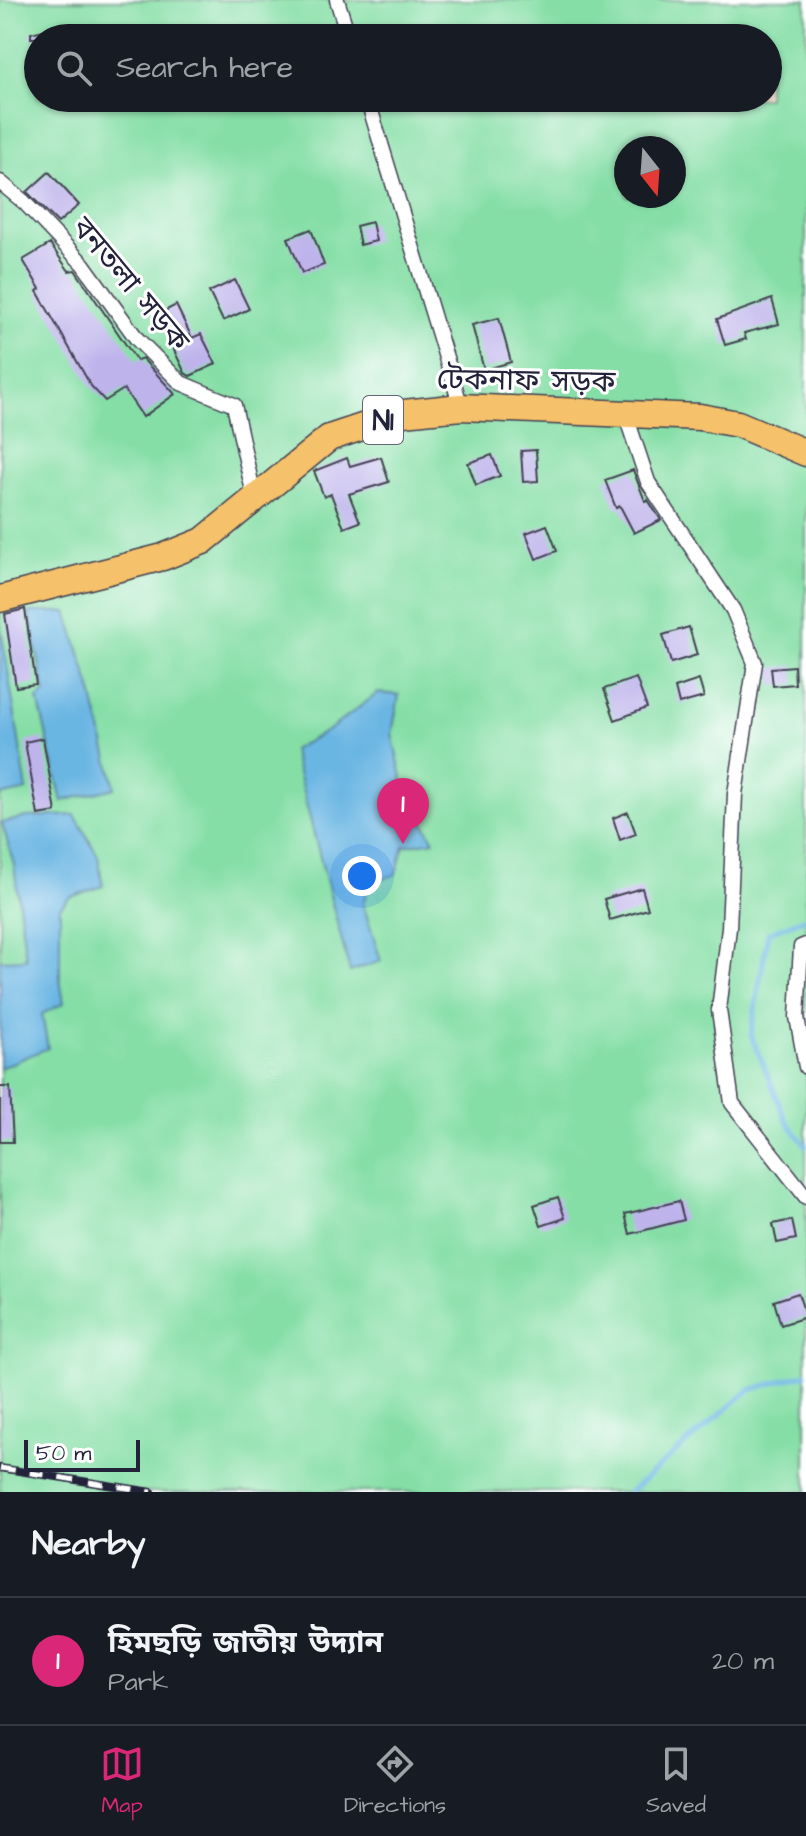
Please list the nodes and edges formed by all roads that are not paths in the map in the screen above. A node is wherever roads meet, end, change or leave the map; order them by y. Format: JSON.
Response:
{"nodes":[{"id":1,"x":337,"y":0,"type":"edge"},
{"id":2,"x":345,"y":24,"type":"edge"},
{"id":3,"x":371,"y":112,"type":"edge"},
{"id":4,"x":0,"y":182,"type":"edge"},
{"id":5,"x":461,"y":407,"type":"junction"},
{"id":6,"x":625,"y":413,"type":"junction"},
{"id":7,"x":806,"y":453,"type":"edge"},
{"id":8,"x":254,"y":496,"type":"junction"},
{"id":9,"x":0,"y":599,"type":"edge"},
{"id":10,"x":806,"y":945,"type":"edge"},
{"id":11,"x":806,"y":1067,"type":"edge"},
{"id":12,"x":806,"y":1197,"type":"edge"}],
"edges":[{"from":1,"to":2,"type":"street"},
{"from":3,"to":5,"type":"street"},
{"from":4,"to":8,"type":"street","name":"বনতলা সড়ক"},
{"from":5,"to":6,"type":"highway","name":"টেকনাফ সড়ক","number":"N1"},
{"from":5,"to":8,"type":"highway","name":"টেকনাফ সড়ক","number":"N1"},
{"from":6,"to":7,"type":"highway","name":"টেকনাফ সড়ক","number":"N1"},
{"from":6,"to":12,"type":"street"},
{"from":8,"to":9,"type":"highway","name":"টেকনাফ সড়ক","number":"N1"},
{"from":10,"to":11,"type":"street"}]}
